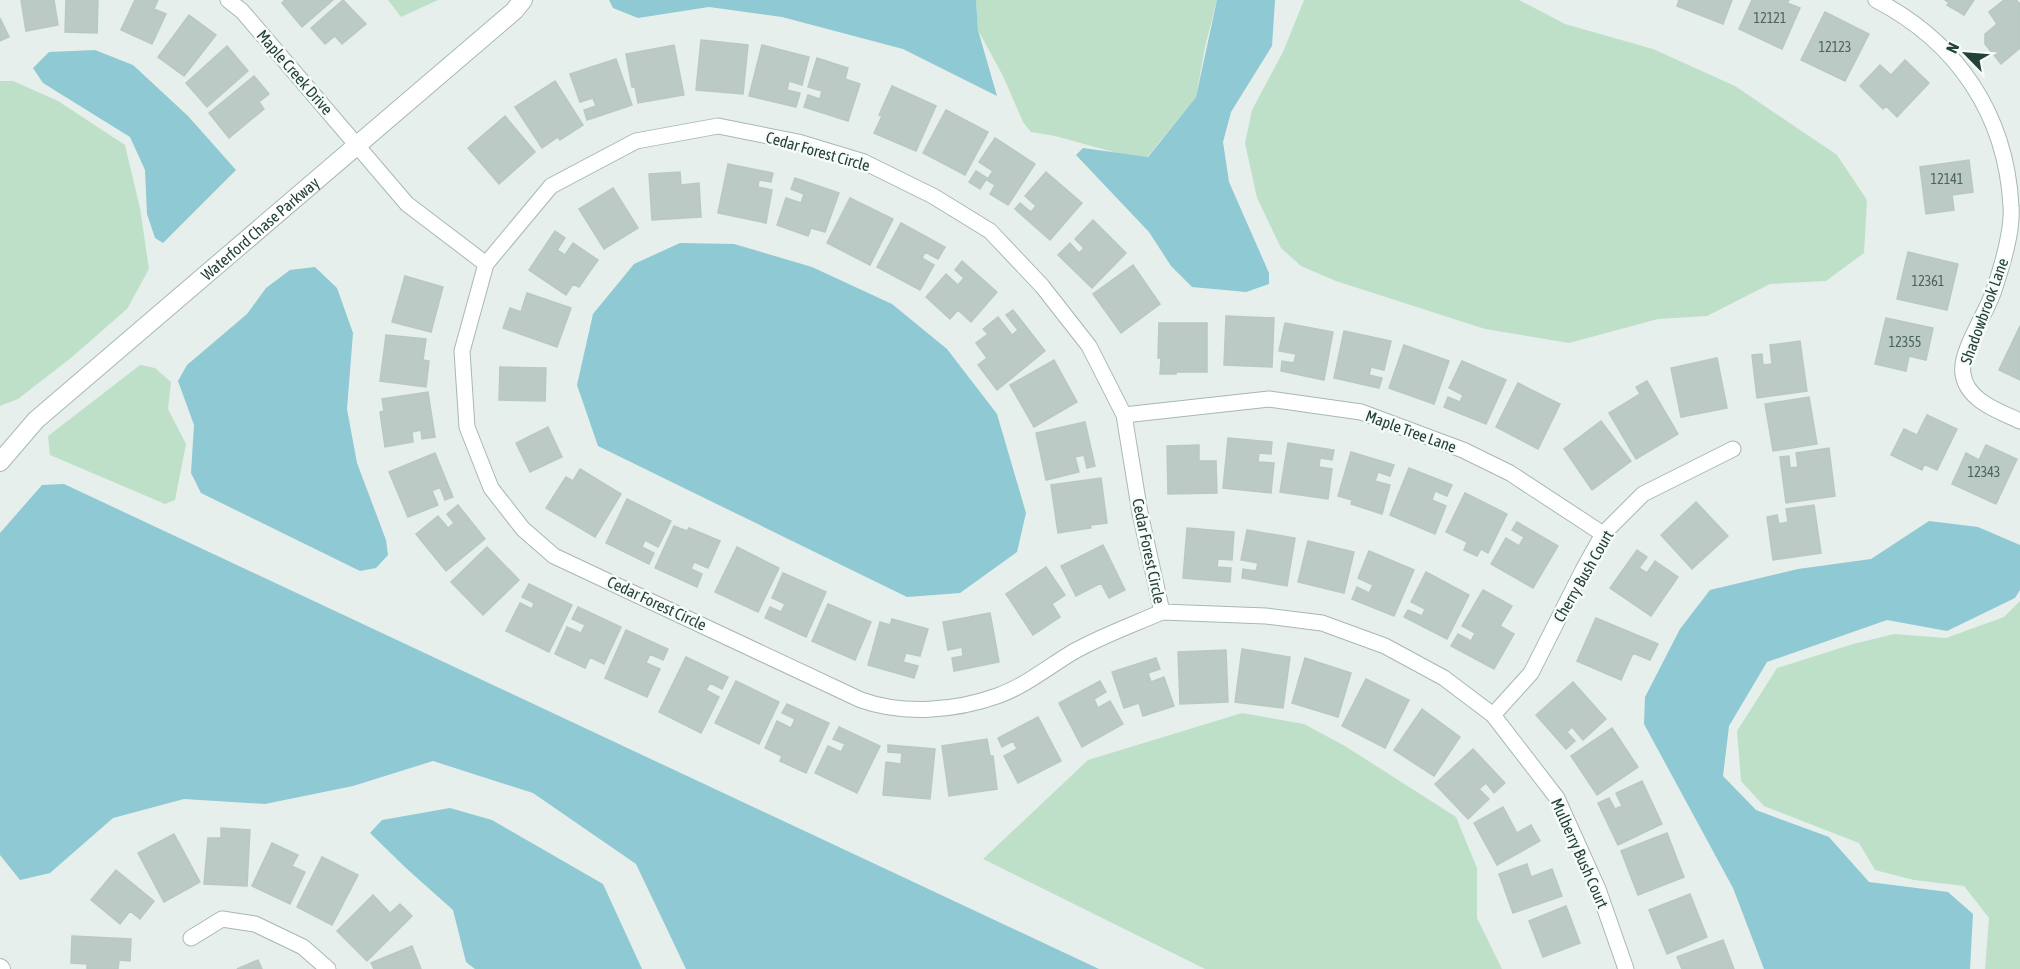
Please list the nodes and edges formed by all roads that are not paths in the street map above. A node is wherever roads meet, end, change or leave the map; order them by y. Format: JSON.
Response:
{"nodes":[{"id":1,"x":228,"y":0,"type":"edge"},
{"id":2,"x":523,"y":0,"type":"edge"},
{"id":3,"x":1876,"y":0,"type":"edge"},
{"id":4,"x":358,"y":147,"type":"junction"},
{"id":5,"x":2016,"y":208,"type":"edge"},
{"id":6,"x":486,"y":264,"type":"junction"},
{"id":7,"x":1124,"y":415,"type":"junction"},
{"id":8,"x":2020,"y":421,"type":"edge"},
{"id":9,"x":1733,"y":449,"type":"dead end"},
{"id":10,"x":0,"y":462,"type":"edge"},
{"id":11,"x":1603,"y":534,"type":"junction"},
{"id":12,"x":1162,"y":612,"type":"junction"},
{"id":13,"x":1493,"y":715,"type":"junction"},
{"id":14,"x":191,"y":938,"type":"dead end"},
{"id":15,"x":328,"y":969,"type":"edge"},
{"id":16,"x":1626,"y":969,"type":"edge"}],
"edges":[{"from":1,"to":4,"type":"street","name":"Maple Creek Drive"},
{"from":2,"to":4,"type":"street","name":"Waterford Chase Parkway"},
{"from":3,"to":5,"type":"street","name":"Shadowbrook Lane"},
{"from":4,"to":6,"type":"street"},
{"from":4,"to":10,"type":"street","name":"Waterford Chase Parkway"},
{"from":5,"to":8,"type":"street","name":"Shadowbrook Lane"},
{"from":6,"to":7,"type":"street","name":"Cedar Forest Circle"},
{"from":6,"to":12,"type":"street","name":"Cedar Forest Circle"},
{"from":7,"to":11,"type":"street","name":"Maple Tree Lane"},
{"from":7,"to":12,"type":"street","name":"Cedar Forest Circle"},
{"from":9,"to":11,"type":"street","name":"Cherry Bush Court"},
{"from":11,"to":13,"type":"street","name":"Cherry Bush Court"},
{"from":12,"to":13,"type":"street","name":"Mulberry Bush Court"},
{"from":13,"to":16,"type":"street","name":"Mulberry Bush Court"},
{"from":14,"to":15,"type":"street"}]}
